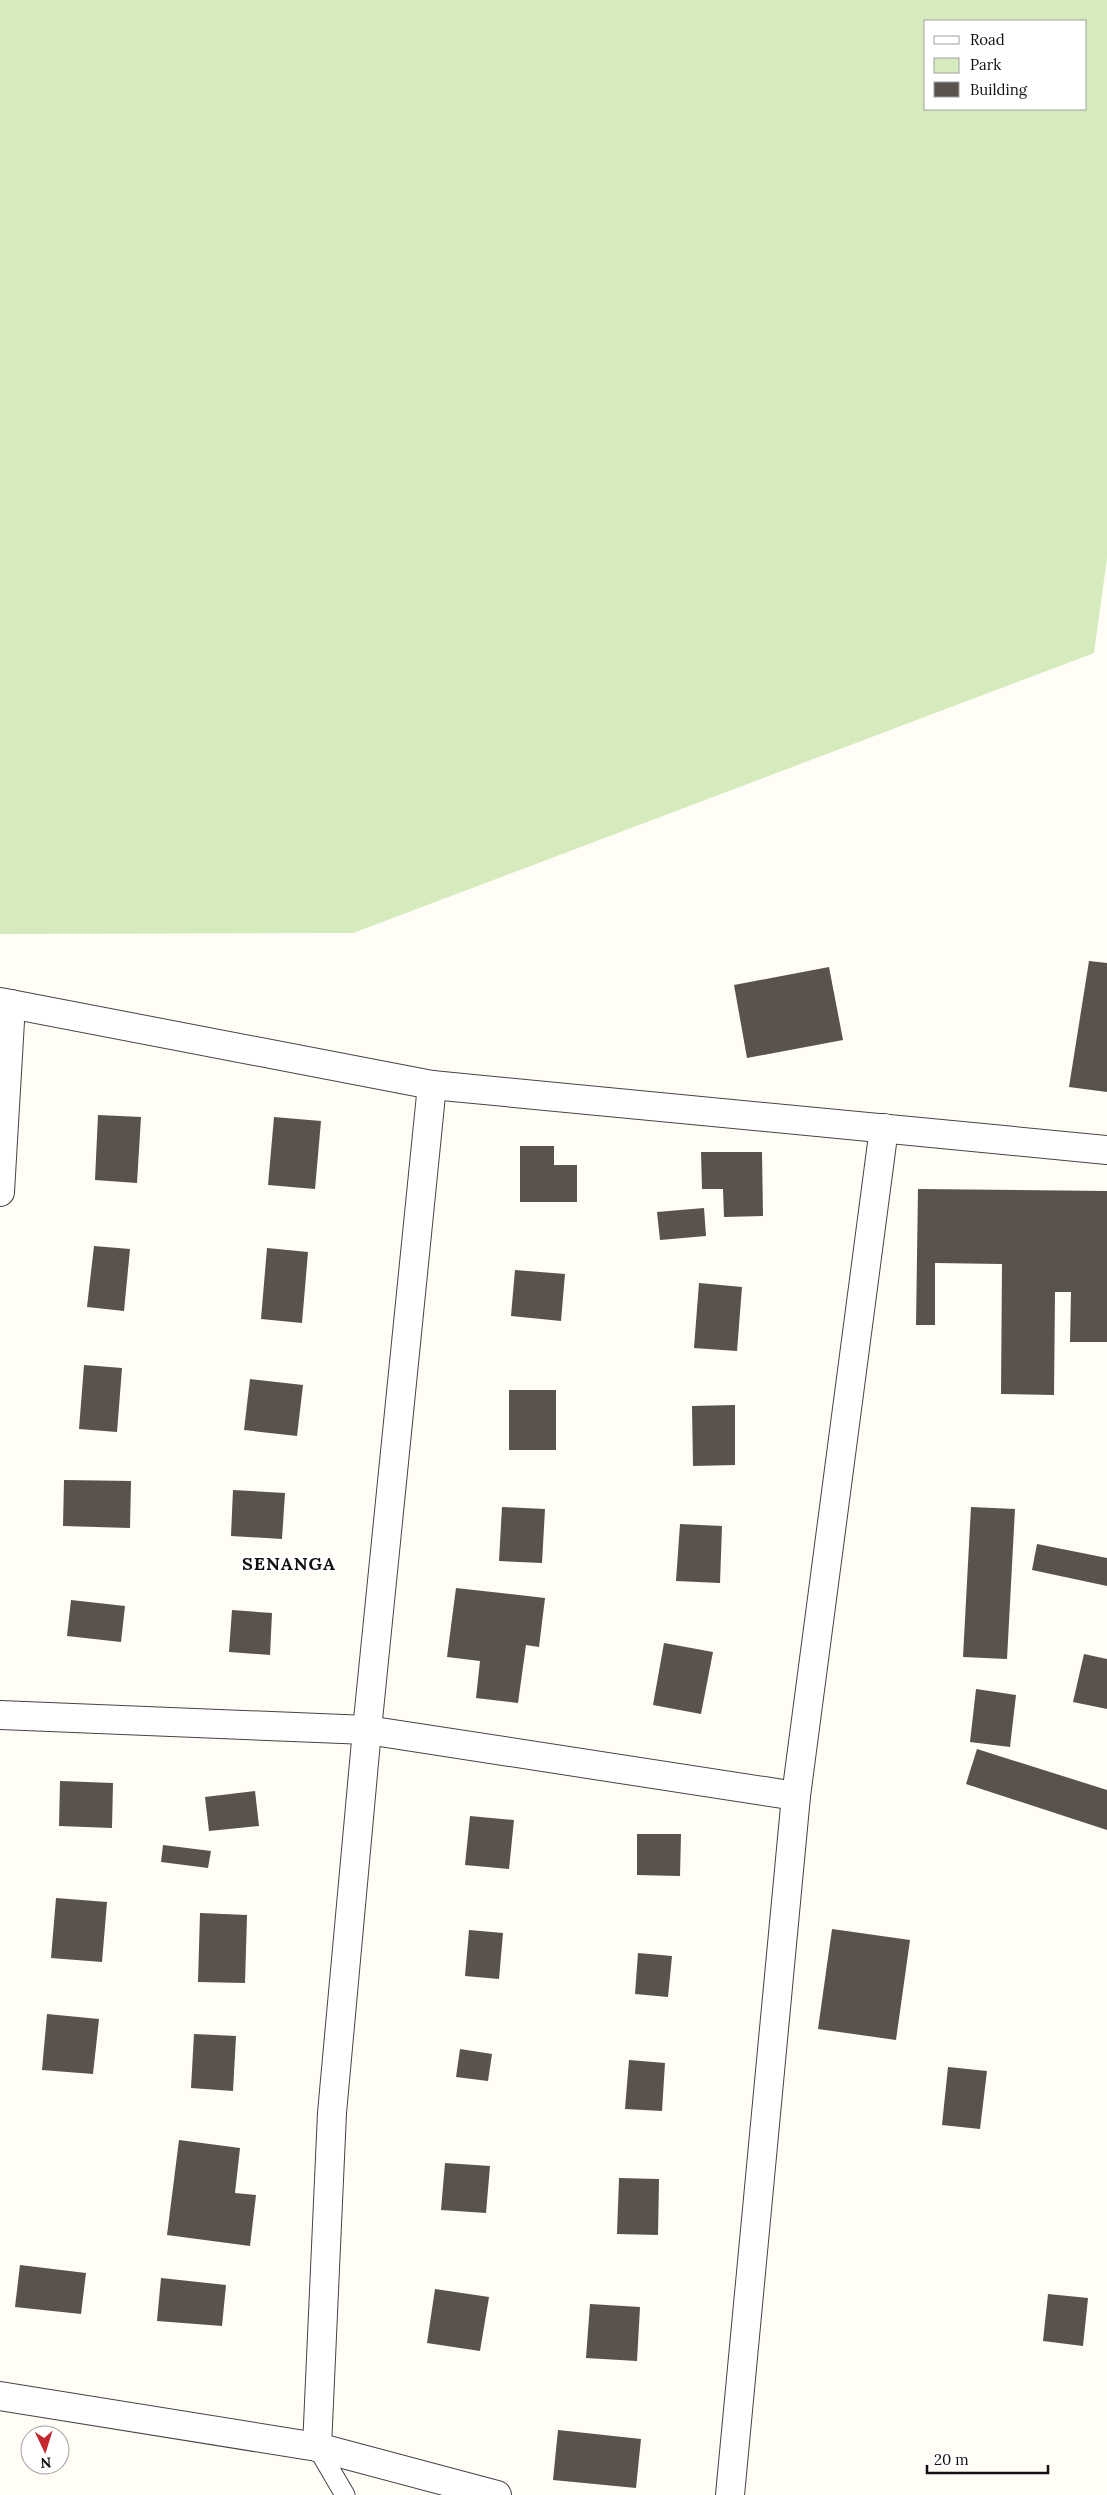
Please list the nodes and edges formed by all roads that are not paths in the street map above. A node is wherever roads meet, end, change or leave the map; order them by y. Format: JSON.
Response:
{"nodes":[{"id":1,"x":6,"y":1003,"type":"edge"},
{"id":2,"x":432,"y":1085,"type":"junction"},
{"id":3,"x":884,"y":1128,"type":"junction"},
{"id":4,"x":1107,"y":1150,"type":"edge"},
{"id":5,"x":0,"y":1192,"type":"edge"},
{"id":6,"x":0,"y":1716,"type":"edge"},
{"id":7,"x":367,"y":1730,"type":"junction"},
{"id":8,"x":796,"y":1796,"type":"junction"},
{"id":9,"x":0,"y":2396,"type":"edge"},
{"id":10,"x":317,"y":2447,"type":"junction"},
{"id":11,"x":345,"y":2495,"type":"edge"},
{"id":12,"x":497,"y":2495,"type":"edge"},
{"id":13,"x":730,"y":2495,"type":"edge"}],
"edges":[{"from":1,"to":2,"type":"street"},
{"from":1,"to":5,"type":"street"},
{"from":2,"to":3,"type":"street"},
{"from":2,"to":7,"type":"street"},
{"from":3,"to":4,"type":"street"},
{"from":3,"to":8,"type":"street"},
{"from":6,"to":7,"type":"street"},
{"from":7,"to":8,"type":"street"},
{"from":7,"to":10,"type":"street"},
{"from":8,"to":13,"type":"street"},
{"from":9,"to":10,"type":"street"},
{"from":10,"to":11,"type":"lane"},
{"from":10,"to":12,"type":"street"}]}
